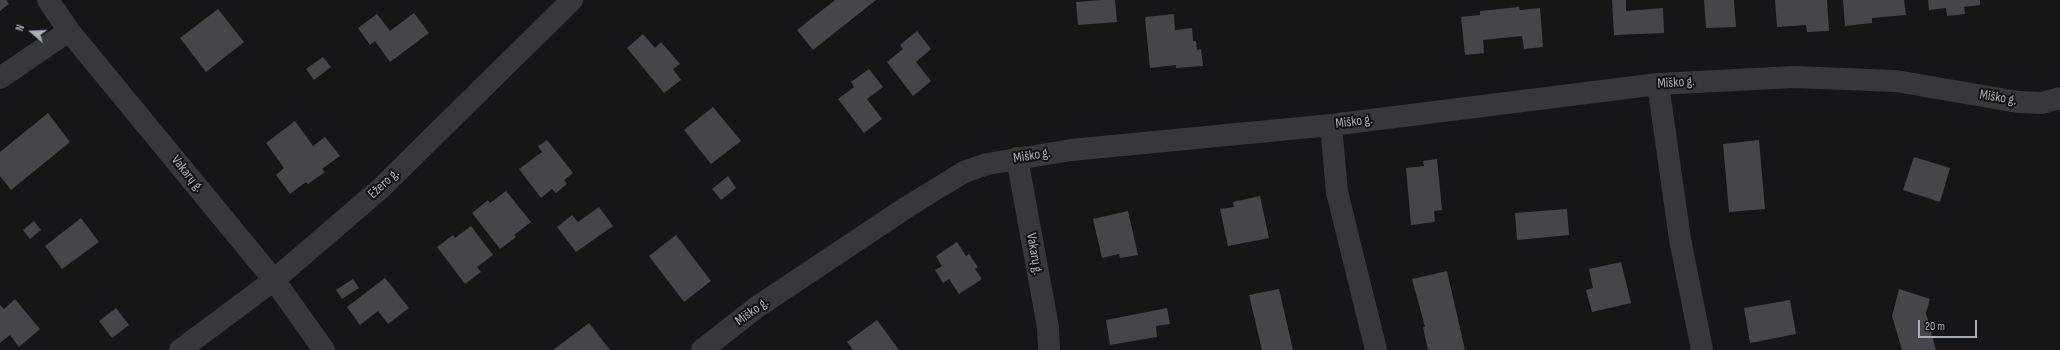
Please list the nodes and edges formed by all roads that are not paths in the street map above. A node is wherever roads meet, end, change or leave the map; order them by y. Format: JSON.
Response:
{"nodes":[{"id":1,"x":48,"y":0,"type":"edge"},
{"id":2,"x":572,"y":0,"type":"edge"},
{"id":3,"x":69,"y":31,"type":"junction"},
{"id":4,"x":0,"y":78,"type":"edge"},
{"id":5,"x":1658,"y":84,"type":"junction"},
{"id":6,"x":2060,"y":98,"type":"edge"},
{"id":7,"x":1331,"y":125,"type":"junction"},
{"id":8,"x":1017,"y":158,"type":"junction"},
{"id":9,"x":274,"y":280,"type":"junction"},
{"id":10,"x":180,"y":350,"type":"edge"},
{"id":11,"x":324,"y":350,"type":"edge"},
{"id":12,"x":702,"y":350,"type":"edge"},
{"id":13,"x":1049,"y":350,"type":"edge"},
{"id":14,"x":1376,"y":350,"type":"edge"},
{"id":15,"x":1702,"y":350,"type":"edge"}],
"edges":[{"from":1,"to":3,"type":"street","name":"Vakarų g."},
{"from":2,"to":9,"type":"street","name":"Ežero g."},
{"from":3,"to":4,"type":"street"},
{"from":3,"to":9,"type":"street","name":"Vakarų g."},
{"from":5,"to":6,"type":"street","name":"Miško g."},
{"from":5,"to":7,"type":"street","name":"Miško g."},
{"from":5,"to":15,"type":"street"},
{"from":7,"to":8,"type":"street","name":"Miško g."},
{"from":7,"to":14,"type":"street"},
{"from":8,"to":12,"type":"street","name":"Miško g."},
{"from":8,"to":13,"type":"street","name":"Vakarų g."},
{"from":9,"to":10,"type":"street","name":"Ežero g."},
{"from":9,"to":11,"type":"street","name":"Vakarų g."}]}
